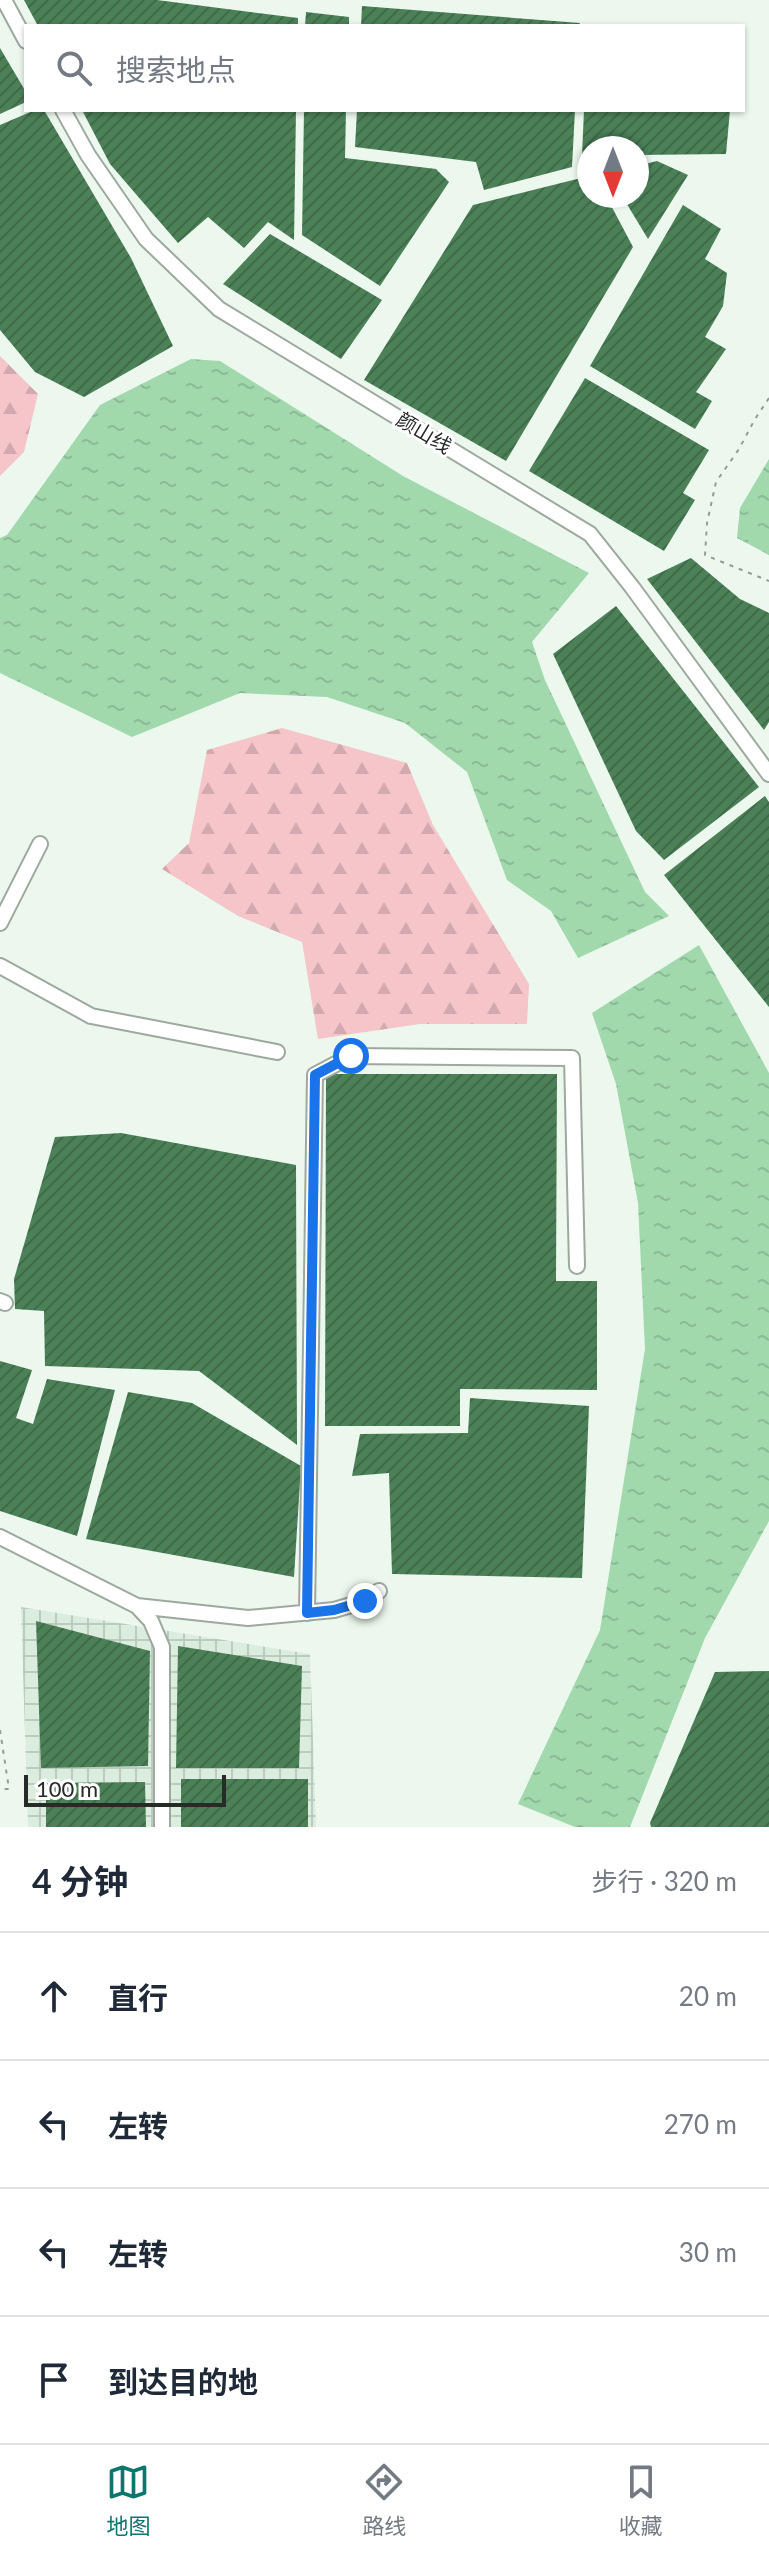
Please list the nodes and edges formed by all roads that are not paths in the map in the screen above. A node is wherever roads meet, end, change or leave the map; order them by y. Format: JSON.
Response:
{"nodes":[{"id":1,"x":4,"y":0,"type":"edge"},
{"id":2,"x":24,"y":37,"type":"edge"},
{"id":3,"x":64,"y":112,"type":"edge"},
{"id":4,"x":769,"y":774,"type":"edge"},
{"id":5,"x":40,"y":844,"type":"dead end"},
{"id":6,"x":0,"y":923,"type":"edge"},
{"id":7,"x":0,"y":966,"type":"edge"},
{"id":8,"x":277,"y":1052,"type":"dead end"},
{"id":9,"x":577,"y":1266,"type":"dead end"},
{"id":10,"x":0,"y":1537,"type":"edge"},
{"id":11,"x":379,"y":1591,"type":"dead end"},
{"id":12,"x":137,"y":1606,"type":"junction"},
{"id":13,"x":307,"y":1613,"type":"junction"},
{"id":14,"x":162,"y":1827,"type":"edge"}],
"edges":[{"from":1,"to":2,"type":"street"},
{"from":3,"to":4,"type":"street","name":"颜山线"},
{"from":5,"to":6,"type":"street"},
{"from":7,"to":8,"type":"street"},
{"from":9,"to":13,"type":"street"},
{"from":10,"to":12,"type":"street"},
{"from":11,"to":13,"type":"street"},
{"from":12,"to":13,"type":"street"},
{"from":12,"to":14,"type":"street"}]}
